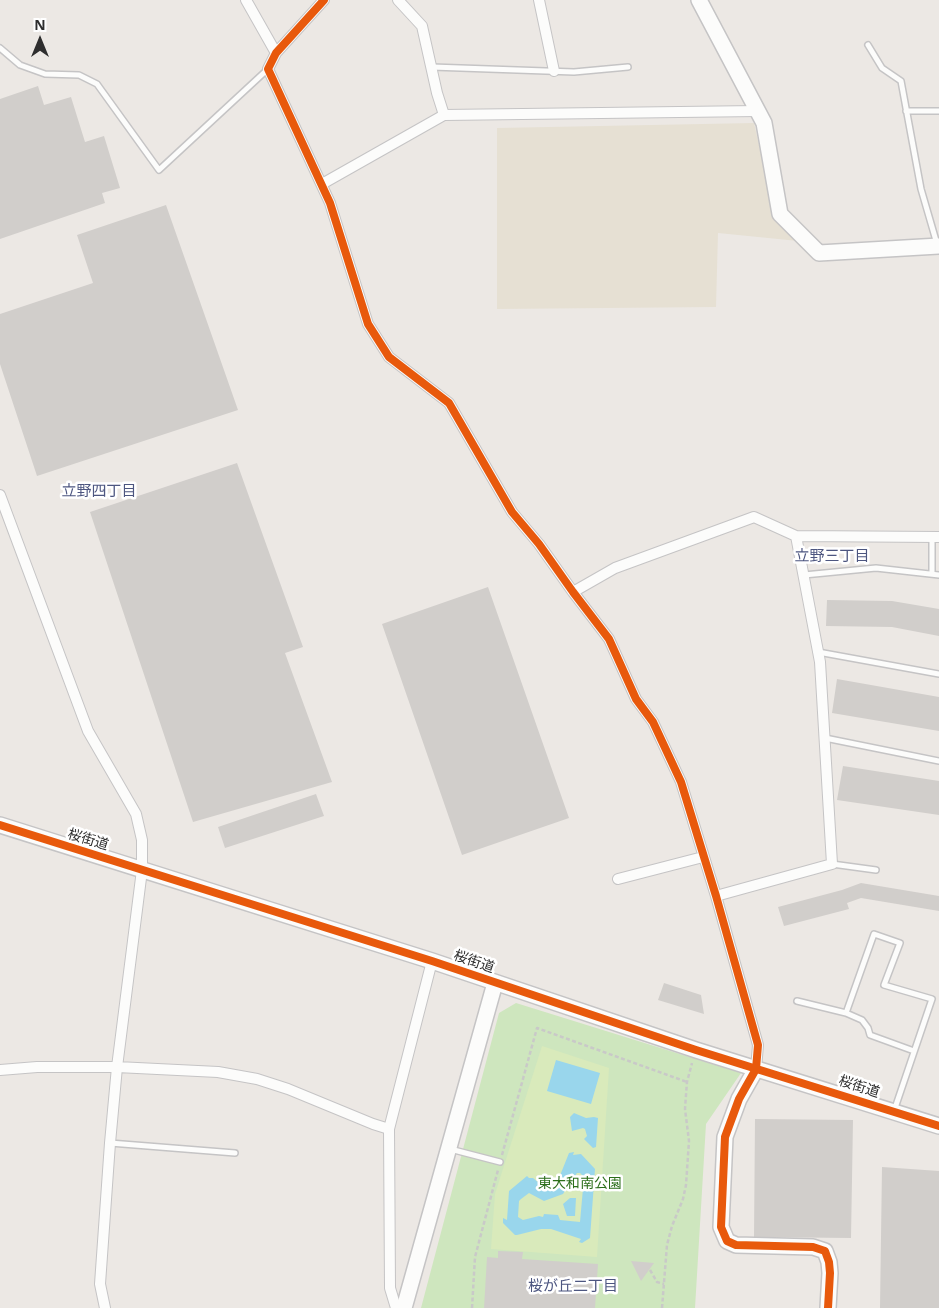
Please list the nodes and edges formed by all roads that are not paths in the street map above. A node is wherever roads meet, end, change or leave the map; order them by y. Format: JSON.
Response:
{"nodes":[{"id":1,"x":246,"y":0,"type":"edge"},
{"id":2,"x":324,"y":0,"type":"edge"},
{"id":3,"x":398,"y":0,"type":"edge"},
{"id":4,"x":539,"y":0,"type":"edge"},
{"id":5,"x":699,"y":0,"type":"edge"},
{"id":6,"x":868,"y":45,"type":"dead end"},
{"id":7,"x":0,"y":48,"type":"edge"},
{"id":8,"x":276,"y":53,"type":"junction"},
{"id":9,"x":432,"y":67,"type":"junction"},
{"id":10,"x":628,"y":67,"type":"dead end"},
{"id":11,"x":268,"y":69,"type":"junction"},
{"id":12,"x":554,"y":71,"type":"junction"},
{"id":13,"x":939,"y":110,"type":"edge"},
{"id":14,"x":758,"y":111,"type":"junction"},
{"id":15,"x":906,"y":111,"type":"junction"},
{"id":16,"x":444,"y":115,"type":"junction"},
{"id":17,"x":322,"y":184,"type":"junction"},
{"id":18,"x":939,"y":246,"type":"edge"},
{"id":19,"x":0,"y":495,"type":"edge"},
{"id":20,"x":796,"y":536,"type":"junction"},
{"id":21,"x":935,"y":537,"type":"edge"},
{"id":22,"x":932,"y":574,"type":"junction"},
{"id":23,"x":804,"y":575,"type":"junction"},
{"id":24,"x":939,"y":575,"type":"edge"},
{"id":25,"x":572,"y":592,"type":"junction"},
{"id":26,"x":818,"y":652,"type":"junction"},
{"id":27,"x":939,"y":674,"type":"edge"},
{"id":28,"x":824,"y":738,"type":"junction"},
{"id":29,"x":939,"y":761,"type":"edge"},
{"id":30,"x":0,"y":826,"type":"edge"},
{"id":31,"x":703,"y":856,"type":"junction"},
{"id":32,"x":832,"y":864,"type":"junction"},
{"id":33,"x":142,"y":870,"type":"junction"},
{"id":34,"x":876,"y":870,"type":"dead end"},
{"id":35,"x":618,"y":879,"type":"dead end"},
{"id":36,"x":716,"y":896,"type":"junction"},
{"id":37,"x":432,"y":961,"type":"junction"},
{"id":38,"x":495,"y":983,"type":"junction"},
{"id":39,"x":797,"y":1001,"type":"dead end"},
{"id":40,"x":846,"y":1013,"type":"junction"},
{"id":41,"x":914,"y":1051,"type":"junction"},
{"id":42,"x":117,"y":1067,"type":"junction"},
{"id":43,"x":756,"y":1069,"type":"junction"},
{"id":44,"x":0,"y":1070,"type":"edge"},
{"id":45,"x":894,"y":1112,"type":"junction"},
{"id":46,"x":939,"y":1126,"type":"edge"},
{"id":47,"x":389,"y":1129,"type":"junction"},
{"id":48,"x":110,"y":1143,"type":"junction"},
{"id":49,"x":448,"y":1148,"type":"junction"},
{"id":50,"x":235,"y":1153,"type":"dead end"},
{"id":51,"x":500,"y":1162,"type":"road end"},
{"id":52,"x":105,"y":1308,"type":"edge"},
{"id":53,"x":396,"y":1308,"type":"edge"},
{"id":54,"x":404,"y":1308,"type":"edge"},
{"id":55,"x":828,"y":1308,"type":"edge"}],
"edges":[{"from":1,"to":8,"type":"street"},
{"from":2,"to":8,"type":"street"},
{"from":3,"to":9,"type":"street"},
{"from":4,"to":12,"type":"street"},
{"from":5,"to":14,"type":"street"},
{"from":6,"to":15,"type":"lane"},
{"from":7,"to":11,"type":"lane"},
{"from":8,"to":11,"type":"street"},
{"from":9,"to":12,"type":"lane"},
{"from":9,"to":16,"type":"street"},
{"from":10,"to":12,"type":"lane"},
{"from":11,"to":17,"type":"street"},
{"from":13,"to":15,"type":"lane"},
{"from":14,"to":16,"type":"street"},
{"from":14,"to":18,"type":"street"},
{"from":15,"to":18,"type":"lane"},
{"from":16,"to":17,"type":"street"},
{"from":17,"to":25,"type":"street"},
{"from":19,"to":33,"type":"street"},
{"from":20,"to":21,"type":"street"},
{"from":20,"to":23,"type":"street"},
{"from":20,"to":25,"type":"street"},
{"from":21,"to":22,"type":"lane"},
{"from":22,"to":23,"type":"lane"},
{"from":22,"to":24,"type":"lane"},
{"from":23,"to":26,"type":"street"},
{"from":25,"to":31,"type":"street"},
{"from":26,"to":27,"type":"lane"},
{"from":26,"to":28,"type":"street"},
{"from":28,"to":29,"type":"lane"},
{"from":28,"to":32,"type":"street"},
{"from":30,"to":33,"type":"street","name":"桜街道"},
{"from":31,"to":35,"type":"street"},
{"from":31,"to":36,"type":"street"},
{"from":32,"to":34,"type":"lane"},
{"from":32,"to":36,"type":"street"},
{"from":33,"to":37,"type":"street","name":"桜街道"},
{"from":33,"to":42,"type":"street"},
{"from":36,"to":43,"type":"street"},
{"from":37,"to":38,"type":"street","name":"桜街道"},
{"from":37,"to":47,"type":"street"},
{"from":38,"to":43,"type":"street","name":"桜街道"},
{"from":38,"to":49,"type":"street"},
{"from":39,"to":40,"type":"lane"},
{"from":40,"to":41,"type":"lane"},
{"from":40,"to":41,"type":"lane"},
{"from":41,"to":45,"type":"lane"},
{"from":42,"to":44,"type":"street"},
{"from":42,"to":47,"type":"street"},
{"from":42,"to":48,"type":"street"},
{"from":43,"to":45,"type":"street","name":"桜街道"},
{"from":43,"to":55,"type":"street"},
{"from":45,"to":46,"type":"street","name":"桜街道"},
{"from":47,"to":53,"type":"street"},
{"from":48,"to":50,"type":"lane"},
{"from":48,"to":52,"type":"street"},
{"from":49,"to":51,"type":"lane"},
{"from":49,"to":54,"type":"street"}]}
